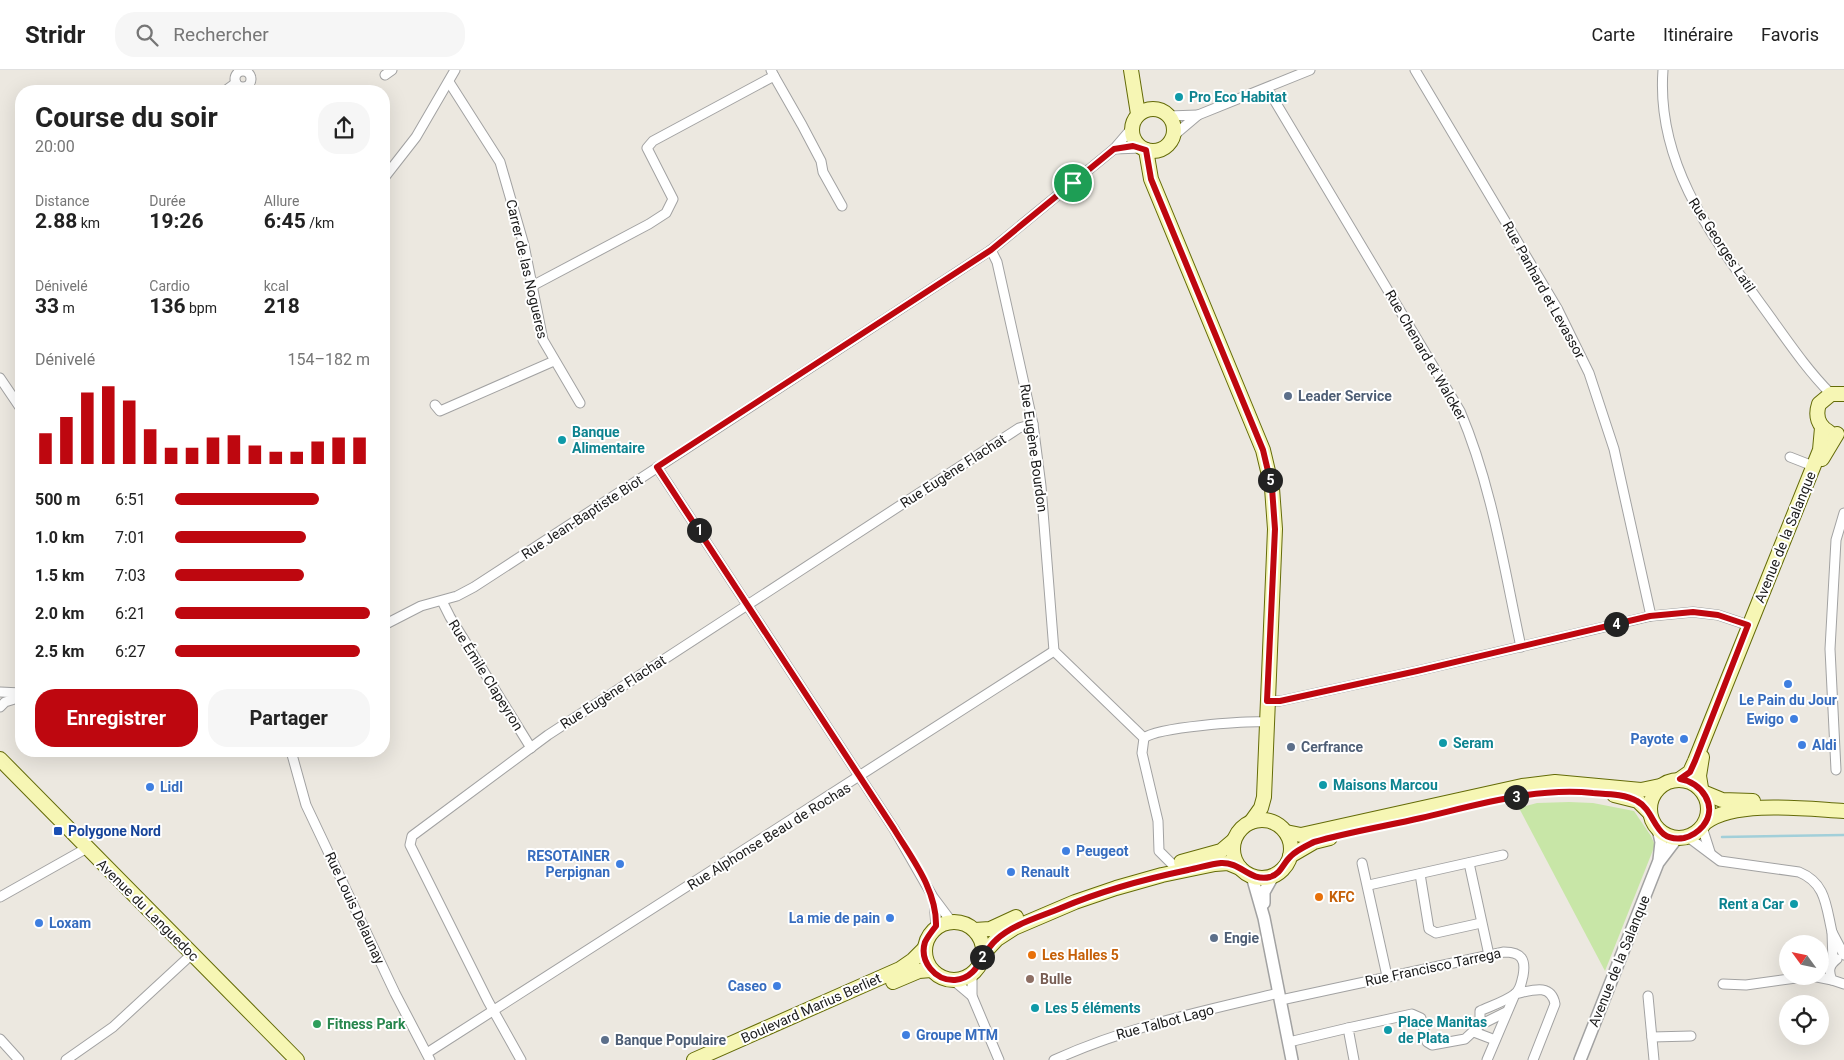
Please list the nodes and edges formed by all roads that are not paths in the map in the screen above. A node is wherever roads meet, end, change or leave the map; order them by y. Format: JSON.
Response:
{"nodes":[{"id":1,"x":259,"y":70,"type":"edge"},
{"id":2,"x":455,"y":70,"type":"edge"},
{"id":3,"x":1131,"y":70,"type":"edge"},
{"id":4,"x":1138,"y":70,"type":"edge"},
{"id":5,"x":1310,"y":70,"type":"edge"},
{"id":6,"x":1415,"y":70,"type":"edge"},
{"id":7,"x":1663,"y":70,"type":"edge"},
{"id":8,"x":773,"y":73,"type":"edge"},
{"id":9,"x":449,"y":82,"type":"junction"},
{"id":10,"x":249,"y":85,"type":"edge"},
{"id":11,"x":1267,"y":88,"type":"junction"},
{"id":12,"x":1163,"y":112,"type":"junction"},
{"id":13,"x":1138,"y":114,"type":"junction"},
{"id":14,"x":1198,"y":115,"type":"junction"},
{"id":15,"x":1132,"y":128,"type":"junction"},
{"id":16,"x":1172,"y":137,"type":"junction"},
{"id":17,"x":1162,"y":148,"type":"junction"},
{"id":18,"x":1114,"y":149,"type":"junction"},
{"id":19,"x":1144,"y":149,"type":"junction"},
{"id":20,"x":390,"y":170,"type":"edge"},
{"id":21,"x":1159,"y":196,"type":"junction"},
{"id":22,"x":842,"y":206,"type":"dead end"},
{"id":23,"x":991,"y":250,"type":"junction"},
{"id":24,"x":532,"y":286,"type":"junction"},
{"id":25,"x":554,"y":361,"type":"junction"},
{"id":26,"x":0,"y":378,"type":"edge"},
{"id":27,"x":1836,"y":392,"type":"edge"},
{"id":28,"x":15,"y":400,"type":"edge"},
{"id":29,"x":580,"y":403,"type":"dead end"},
{"id":30,"x":435,"y":405,"type":"dead end"},
{"id":31,"x":1033,"y":424,"type":"junction"},
{"id":32,"x":1822,"y":428,"type":"junction"},
{"id":33,"x":1841,"y":434,"type":"edge"},
{"id":34,"x":1790,"y":457,"type":"dead end"},
{"id":35,"x":1814,"y":466,"type":"junction"},
{"id":36,"x":657,"y":467,"type":"junction"},
{"id":37,"x":1844,"y":513,"type":"edge"},
{"id":38,"x":442,"y":601,"type":"junction"},
{"id":39,"x":747,"y":605,"type":"junction"},
{"id":40,"x":1650,"y":616,"type":"junction"},
{"id":41,"x":390,"y":622,"type":"edge"},
{"id":42,"x":1748,"y":625,"type":"junction"},
{"id":43,"x":1521,"y":648,"type":"junction"},
{"id":44,"x":1054,"y":651,"type":"junction"},
{"id":45,"x":0,"y":692,"type":"edge"},
{"id":46,"x":15,"y":694,"type":"edge"},
{"id":47,"x":15,"y":698,"type":"edge"},
{"id":48,"x":1267,"y":701,"type":"junction"},
{"id":49,"x":0,"y":707,"type":"edge"},
{"id":50,"x":1266,"y":722,"type":"junction"},
{"id":51,"x":1144,"y":738,"type":"junction"},
{"id":52,"x":531,"y":748,"type":"junction"},
{"id":53,"x":293,"y":757,"type":"edge"},
{"id":54,"x":0,"y":759,"type":"edge"},
{"id":55,"x":1836,"y":770,"type":"dead end"},
{"id":56,"x":860,"y":778,"type":"junction"},
{"id":57,"x":1680,"y":779,"type":"junction"},
{"id":58,"x":1660,"y":786,"type":"junction"},
{"id":59,"x":1703,"y":791,"type":"junction"},
{"id":60,"x":1264,"y":797,"type":"junction"},
{"id":61,"x":1844,"y":803,"type":"edge"},
{"id":62,"x":1844,"y":812,"type":"edge"},
{"id":63,"x":1650,"y":813,"type":"junction"},
{"id":64,"x":1251,"y":822,"type":"junction"},
{"id":65,"x":1275,"y":823,"type":"junction"},
{"id":66,"x":1704,"y":825,"type":"junction"},
{"id":67,"x":1658,"y":829,"type":"junction"},
{"id":68,"x":1286,"y":832,"type":"junction"},
{"id":69,"x":1682,"y":837,"type":"junction"},
{"id":70,"x":1234,"y":840,"type":"junction"},
{"id":71,"x":87,"y":848,"type":"junction"},
{"id":72,"x":1711,"y":854,"type":"junction"},
{"id":73,"x":1503,"y":855,"type":"dead end"},
{"id":74,"x":1290,"y":856,"type":"junction"},
{"id":75,"x":1362,"y":863,"type":"dead end"},
{"id":76,"x":1469,"y":863,"type":"junction"},
{"id":77,"x":1658,"y":863,"type":"junction"},
{"id":78,"x":1172,"y":864,"type":"junction"},
{"id":79,"x":1240,"y":868,"type":"junction"},
{"id":80,"x":1420,"y":874,"type":"junction"},
{"id":81,"x":1252,"y":876,"type":"junction"},
{"id":82,"x":1273,"y":876,"type":"junction"},
{"id":83,"x":1368,"y":885,"type":"junction"},
{"id":84,"x":0,"y":896,"type":"edge"},
{"id":85,"x":933,"y":897,"type":"junction"},
{"id":86,"x":1264,"y":918,"type":"junction"},
{"id":87,"x":951,"y":921,"type":"junction"},
{"id":88,"x":1481,"y":923,"type":"junction"},
{"id":89,"x":936,"y":926,"type":"junction"},
{"id":90,"x":975,"y":930,"type":"junction"},
{"id":91,"x":1832,"y":932,"type":"junction"},
{"id":92,"x":924,"y":949,"type":"junction"},
{"id":93,"x":192,"y":954,"type":"junction"},
{"id":94,"x":983,"y":954,"type":"junction"},
{"id":95,"x":1489,"y":955,"type":"junction"},
{"id":96,"x":1844,"y":957,"type":"edge"},
{"id":97,"x":1832,"y":964,"type":"junction"},
{"id":98,"x":1829,"y":966,"type":"edge"},
{"id":99,"x":931,"y":970,"type":"junction"},
{"id":100,"x":972,"y":974,"type":"junction"},
{"id":101,"x":1387,"y":976,"type":"junction"},
{"id":102,"x":953,"y":980,"type":"junction"},
{"id":103,"x":1779,"y":980,"type":"edge"},
{"id":104,"x":1723,"y":984,"type":"dead end"},
{"id":105,"x":1840,"y":984,"type":"edge"},
{"id":106,"x":1515,"y":994,"type":"junction"},
{"id":107,"x":972,"y":996,"type":"junction"},
{"id":108,"x":1280,"y":996,"type":"junction"},
{"id":109,"x":1648,"y":996,"type":"dead end"},
{"id":110,"x":494,"y":1010,"type":"junction"},
{"id":111,"x":1506,"y":1012,"type":"junction"},
{"id":112,"x":1348,"y":1028,"type":"junction"},
{"id":113,"x":1477,"y":1028,"type":"junction"},
{"id":114,"x":1691,"y":1036,"type":"dead end"},
{"id":115,"x":1652,"y":1037,"type":"junction"},
{"id":116,"x":0,"y":1039,"type":"edge"},
{"id":117,"x":1494,"y":1040,"type":"junction"},
{"id":118,"x":1289,"y":1042,"type":"junction"},
{"id":119,"x":429,"y":1057,"type":"edge"},
{"id":120,"x":20,"y":1060,"type":"edge"},
{"id":121,"x":66,"y":1060,"type":"edge"},
{"id":122,"x":297,"y":1060,"type":"edge"},
{"id":123,"x":521,"y":1060,"type":"edge"},
{"id":124,"x":694,"y":1060,"type":"edge"},
{"id":125,"x":716,"y":1060,"type":"edge"},
{"id":126,"x":999,"y":1060,"type":"edge"},
{"id":127,"x":1054,"y":1060,"type":"edge"},
{"id":128,"x":1292,"y":1060,"type":"edge"},
{"id":129,"x":1354,"y":1060,"type":"edge"},
{"id":130,"x":1486,"y":1060,"type":"edge"},
{"id":131,"x":1533,"y":1060,"type":"edge"},
{"id":132,"x":1580,"y":1060,"type":"edge"},
{"id":133,"x":1654,"y":1060,"type":"edge"}],
"edges":[{"from":1,"to":10,"type":"street"},
{"from":2,"to":9,"type":"street"},
{"from":3,"to":13,"type":"main road"},
{"from":4,"to":12,"type":"main road"},
{"from":5,"to":11,"type":"street"},
{"from":6,"to":40,"type":"street","name":"Rue Panhard et Levassor"},
{"from":7,"to":27,"type":"street","name":"Rue Georges Latil"},
{"from":8,"to":22,"type":"street"},
{"from":8,"to":24,"type":"street"},
{"from":9,"to":20,"type":"street"},
{"from":9,"to":24,"type":"street","name":"Carrer de las Nogueres"},
{"from":11,"to":14,"type":"street"},
{"from":11,"to":43,"type":"street","name":"Rue Chenard et Walcker"},
{"from":12,"to":13,"type":"main road"},
{"from":12,"to":14,"type":"street"},
{"from":12,"to":16,"type":"main road"},
{"from":13,"to":15,"type":"main road"},
{"from":14,"to":16,"type":"street"},
{"from":15,"to":18,"type":"street","name":"Rue Jean-Baptiste Biot"},
{"from":15,"to":19,"type":"main road"},
{"from":16,"to":17,"type":"main road"},
{"from":17,"to":19,"type":"main road"},
{"from":17,"to":21,"type":"main road"},
{"from":18,"to":19,"type":"street"},
{"from":18,"to":23,"type":"street","name":"Rue Jean-Baptiste Biot"},
{"from":19,"to":21,"type":"main road"},
{"from":21,"to":48,"type":"main road"},
{"from":23,"to":31,"type":"street","name":"Rue Eugène Bourdon"},
{"from":23,"to":36,"type":"street","name":"Rue Jean-Baptiste Biot"},
{"from":24,"to":25,"type":"street","name":"Carrer de las Nogueres"},
{"from":25,"to":29,"type":"street","name":"Carrer de las Nogueres"},
{"from":25,"to":30,"type":"street"},
{"from":26,"to":28,"type":"street"},
{"from":27,"to":32,"type":"main road","name":"Avenue de la Salanque"},
{"from":31,"to":39,"type":"street","name":"Rue Eugène Flachat"},
{"from":31,"to":44,"type":"street","name":"Rue Eugène Bourdon"},
{"from":32,"to":33,"type":"main road"},
{"from":32,"to":35,"type":"main road","name":"Avenue de la Salanque"},
{"from":33,"to":59,"type":"main road","name":"Avenue de la Salanque"},
{"from":34,"to":35,"type":"street"},
{"from":35,"to":42,"type":"main road","name":"Avenue de la Salanque"},
{"from":36,"to":38,"type":"street","name":"Rue Jean-Baptiste Biot"},
{"from":36,"to":39,"type":"street"},
{"from":37,"to":55,"type":"street"},
{"from":38,"to":41,"type":"street","name":"Rue Jean-Baptiste Biot"},
{"from":38,"to":52,"type":"street","name":"Rue Émile Clapeyron"},
{"from":39,"to":52,"type":"street","name":"Rue Eugène Flachat"},
{"from":39,"to":56,"type":"street"},
{"from":40,"to":42,"type":"street"},
{"from":40,"to":43,"type":"street"},
{"from":42,"to":57,"type":"main road","name":"Avenue de la Salanque"},
{"from":43,"to":48,"type":"street"},
{"from":44,"to":51,"type":"street"},
{"from":44,"to":56,"type":"street","name":"Rue Alphonse Beau de Rochas"},
{"from":45,"to":46,"type":"street"},
{"from":47,"to":49,"type":"street"},
{"from":48,"to":50,"type":"main road"},
{"from":50,"to":51,"type":"street"},
{"from":50,"to":60,"type":"main road"},
{"from":51,"to":78,"type":"street"},
{"from":52,"to":110,"type":"street","name":"Rue Eugène Flachat"},
{"from":53,"to":119,"type":"street","name":"Rue Louis Delaunay"},
{"from":54,"to":71,"type":"main road","name":"Avenue du Languedoc"},
{"from":56,"to":85,"type":"street"},
{"from":56,"to":110,"type":"street","name":"Rue Alphonse Beau de Rochas"},
{"from":57,"to":58,"type":"main road"},
{"from":57,"to":59,"type":"main road"},
{"from":58,"to":63,"type":"main road"},
{"from":58,"to":68,"type":"main road"},
{"from":59,"to":61,"type":"main road"},
{"from":59,"to":66,"type":"main road"},
{"from":60,"to":64,"type":"main road"},
{"from":60,"to":65,"type":"main road"},
{"from":62,"to":66,"type":"main road"},
{"from":63,"to":67,"type":"main road"},
{"from":63,"to":74,"type":"main road"},
{"from":64,"to":65,"type":"main road"},
{"from":64,"to":70,"type":"main road"},
{"from":65,"to":68,"type":"main road"},
{"from":66,"to":69,"type":"main road"},
{"from":66,"to":72,"type":"street"},
{"from":67,"to":69,"type":"main road"},
{"from":67,"to":77,"type":"street","name":"Avenue de la Salanque"},
{"from":68,"to":74,"type":"main road"},
{"from":69,"to":72,"type":"street"},
{"from":69,"to":77,"type":"street","name":"Avenue de la Salanque"},
{"from":70,"to":78,"type":"main road"},
{"from":70,"to":79,"type":"main road"},
{"from":71,"to":84,"type":"street"},
{"from":71,"to":93,"type":"main road","name":"Avenue du Languedoc"},
{"from":72,"to":91,"type":"street"},
{"from":73,"to":76,"type":"street"},
{"from":74,"to":82,"type":"main road"},
{"from":75,"to":83,"type":"street"},
{"from":76,"to":80,"type":"street"},
{"from":76,"to":88,"type":"street"},
{"from":77,"to":132,"type":"street","name":"Avenue de la Salanque"},
{"from":78,"to":90,"type":"main road"},
{"from":79,"to":81,"type":"main road"},
{"from":79,"to":94,"type":"main road"},
{"from":80,"to":83,"type":"street"},
{"from":80,"to":88,"type":"street"},
{"from":81,"to":82,"type":"main road"},
{"from":81,"to":86,"type":"street"},
{"from":82,"to":86,"type":"street"},
{"from":83,"to":101,"type":"street"},
{"from":85,"to":87,"type":"street"},
{"from":85,"to":89,"type":"street"},
{"from":86,"to":108,"type":"street"},
{"from":87,"to":89,"type":"main road"},
{"from":87,"to":90,"type":"main road"},
{"from":88,"to":95,"type":"street"},
{"from":89,"to":92,"type":"main road"},
{"from":90,"to":94,"type":"main road"},
{"from":91,"to":96,"type":"street"},
{"from":91,"to":97,"type":"street"},
{"from":92,"to":99,"type":"main road"},
{"from":92,"to":124,"type":"main road","name":"Boulevard Marius Berliet"},
{"from":93,"to":121,"type":"street"},
{"from":93,"to":122,"type":"main road","name":"Avenue du Languedoc"},
{"from":94,"to":100,"type":"main road"},
{"from":95,"to":101,"type":"street","name":"Rue Francisco Tarrega"},
{"from":95,"to":106,"type":"street","name":"Rue Francisco Tarrega"},
{"from":96,"to":97,"type":"street"},
{"from":97,"to":98,"type":"street"},
{"from":97,"to":105,"type":"street"},
{"from":99,"to":102,"type":"main road"},
{"from":99,"to":125,"type":"main road","name":"Boulevard Marius Berliet"},
{"from":100,"to":102,"type":"main road"},
{"from":100,"to":107,"type":"street"},
{"from":101,"to":108,"type":"street","name":"Rue Francisco Tarrega"},
{"from":102,"to":107,"type":"street"},
{"from":103,"to":104,"type":"street"},
{"from":106,"to":111,"type":"street","name":"Rue Francisco Tarrega"},
{"from":106,"to":113,"type":"street"},
{"from":106,"to":131,"type":"street"},
{"from":107,"to":126,"type":"street"},
{"from":108,"to":118,"type":"street"},
{"from":108,"to":127,"type":"street","name":"Rue Talbot Lago"},
{"from":109,"to":115,"type":"street"},
{"from":110,"to":119,"type":"street","name":"Rue Alphonse Beau de Rochas"},
{"from":110,"to":123,"type":"street","name":"Rue Eugène Flachat"},
{"from":111,"to":113,"type":"street"},
{"from":111,"to":117,"type":"street","name":"Rue Francisco Tarrega"},
{"from":112,"to":113,"type":"street"},
{"from":112,"to":118,"type":"street"},
{"from":112,"to":129,"type":"street"},
{"from":113,"to":117,"type":"street"},
{"from":114,"to":115,"type":"street"},
{"from":115,"to":133,"type":"street"},
{"from":116,"to":120,"type":"street"},
{"from":117,"to":130,"type":"street","name":"Rue Francisco Tarrega"},
{"from":118,"to":128,"type":"street"}]}
